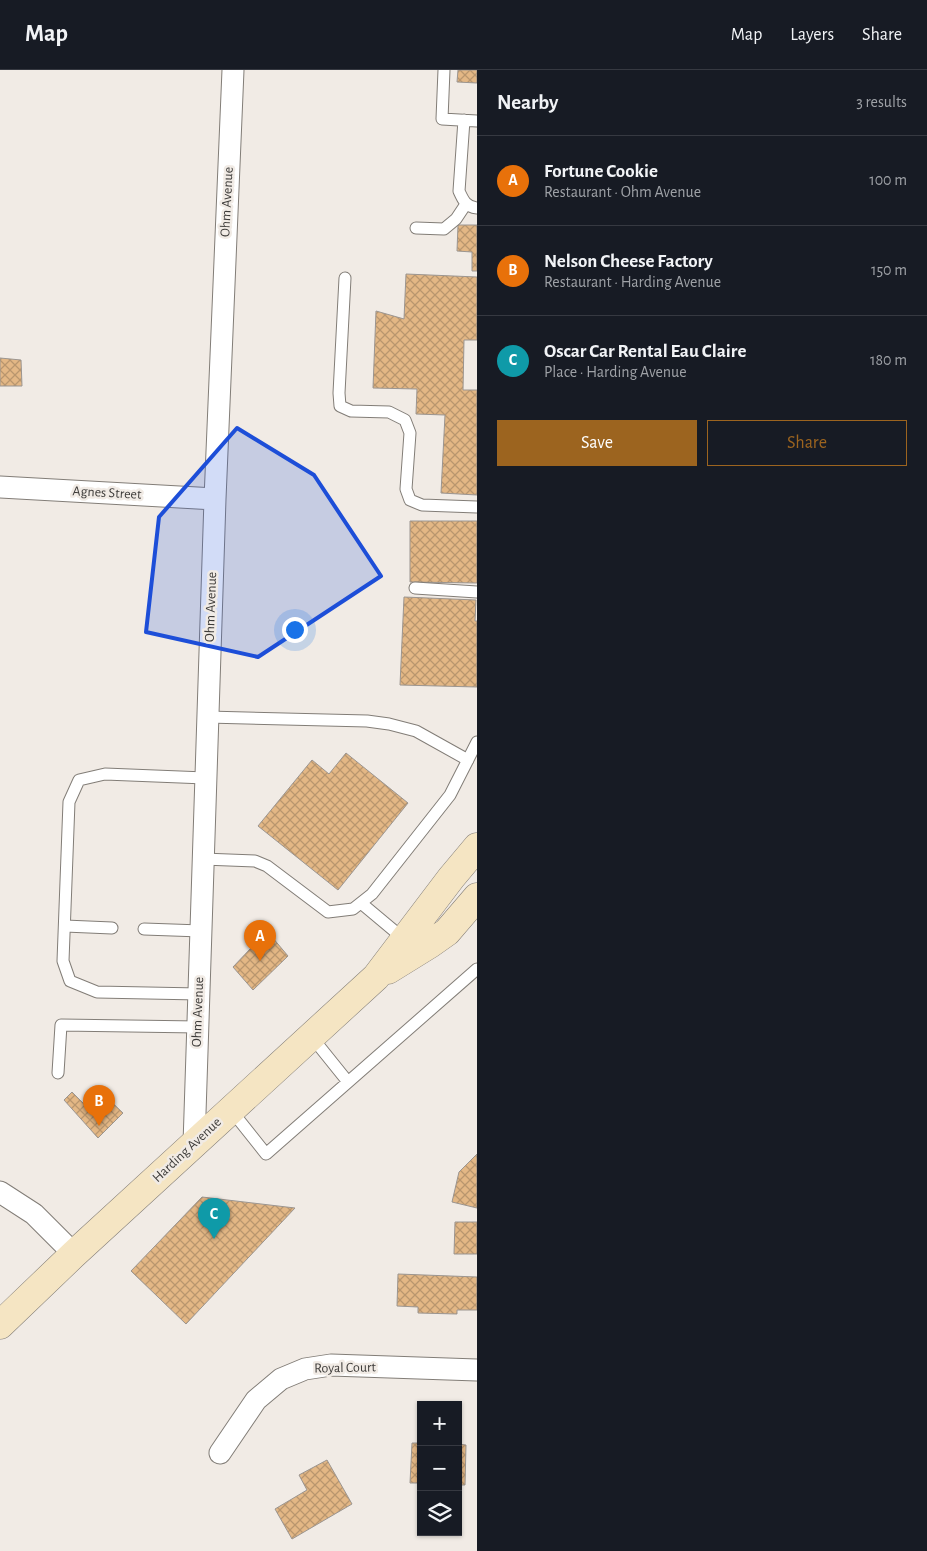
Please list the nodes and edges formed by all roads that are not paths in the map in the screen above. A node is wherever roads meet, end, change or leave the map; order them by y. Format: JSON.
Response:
{"nodes":[{"id":1,"x":233,"y":70,"type":"edge"},
{"id":2,"x":444,"y":70,"type":"edge"},
{"id":3,"x":464,"y":120,"type":"junction"},
{"id":4,"x":477,"y":121,"type":"edge"},
{"id":5,"x":472,"y":206,"type":"edge"},
{"id":6,"x":416,"y":228,"type":"dead end"},
{"id":7,"x":345,"y":278,"type":"dead end"},
{"id":8,"x":0,"y":487,"type":"edge"},
{"id":9,"x":215,"y":499,"type":"junction"},
{"id":10,"x":477,"y":507,"type":"edge"},
{"id":11,"x":415,"y":588,"type":"dead end"},
{"id":12,"x":477,"y":592,"type":"edge"},
{"id":13,"x":207,"y":717,"type":"junction"},
{"id":14,"x":477,"y":742,"type":"edge"},
{"id":15,"x":468,"y":760,"type":"junction"},
{"id":16,"x":205,"y":778,"type":"junction"},
{"id":17,"x":477,"y":847,"type":"edge"},
{"id":18,"x":203,"y":859,"type":"junction"},
{"id":19,"x":477,"y":897,"type":"edge"},
{"id":20,"x":361,"y":903,"type":"junction"},
{"id":21,"x":64,"y":926,"type":"junction"},
{"id":22,"x":112,"y":928,"type":"dead end"},
{"id":23,"x":144,"y":929,"type":"dead end"},
{"id":24,"x":200,"y":931,"type":"junction"},
{"id":25,"x":404,"y":939,"type":"junction"},
{"id":26,"x":477,"y":969,"type":"edge"},
{"id":27,"x":376,"y":977,"type":"junction"},
{"id":28,"x":199,"y":994,"type":"junction"},
{"id":29,"x":198,"y":1028,"type":"junction"},
{"id":30,"x":311,"y":1036,"type":"junction"},
{"id":31,"x":58,"y":1073,"type":"dead end"},
{"id":32,"x":348,"y":1082,"type":"junction"},
{"id":33,"x":230,"y":1110,"type":"junction"},
{"id":34,"x":194,"y":1144,"type":"junction"},
{"id":35,"x":0,"y":1192,"type":"edge"},
{"id":36,"x":74,"y":1254,"type":"junction"},
{"id":37,"x":0,"y":1325,"type":"edge"},
{"id":38,"x":477,"y":1370,"type":"edge"},
{"id":39,"x":220,"y":1453,"type":"dead end"}],
"edges":[{"from":1,"to":9,"type":"street","name":"Ohm Avenue"},
{"from":2,"to":3,"type":"lane"},
{"from":3,"to":4,"type":"lane"},
{"from":3,"to":5,"type":"lane"},
{"from":5,"to":6,"type":"lane"},
{"from":7,"to":10,"type":"lane"},
{"from":8,"to":9,"type":"street","name":"Agnes Street"},
{"from":9,"to":13,"type":"street","name":"Ohm Avenue"},
{"from":11,"to":12,"type":"lane"},
{"from":13,"to":15,"type":"lane"},
{"from":13,"to":16,"type":"street","name":"Ohm Avenue"},
{"from":14,"to":15,"type":"lane"},
{"from":15,"to":20,"type":"lane"},
{"from":16,"to":18,"type":"street","name":"Ohm Avenue"},
{"from":16,"to":21,"type":"lane"},
{"from":17,"to":25,"type":"main road","name":"Harding Avenue"},
{"from":18,"to":20,"type":"lane"},
{"from":18,"to":24,"type":"street","name":"Ohm Avenue"},
{"from":19,"to":27,"type":"main road","name":"Harding Avenue"},
{"from":20,"to":25,"type":"lane"},
{"from":21,"to":22,"type":"lane"},
{"from":21,"to":28,"type":"lane"},
{"from":23,"to":24,"type":"lane"},
{"from":24,"to":28,"type":"street","name":"Ohm Avenue"},
{"from":25,"to":27,"type":"main road","name":"Harding Avenue"},
{"from":26,"to":32,"type":"lane"},
{"from":27,"to":30,"type":"main road","name":"Harding Avenue"},
{"from":28,"to":29,"type":"street","name":"Ohm Avenue"},
{"from":29,"to":31,"type":"lane"},
{"from":29,"to":34,"type":"street","name":"Ohm Avenue"},
{"from":30,"to":32,"type":"lane"},
{"from":30,"to":33,"type":"main road","name":"Harding Avenue"},
{"from":32,"to":33,"type":"lane"},
{"from":33,"to":34,"type":"main road","name":"Harding Avenue"},
{"from":34,"to":36,"type":"main road","name":"Harding Avenue"},
{"from":35,"to":36,"type":"street"},
{"from":36,"to":37,"type":"main road","name":"Harding Avenue"},
{"from":38,"to":39,"type":"street","name":"Royal Court"}]}
